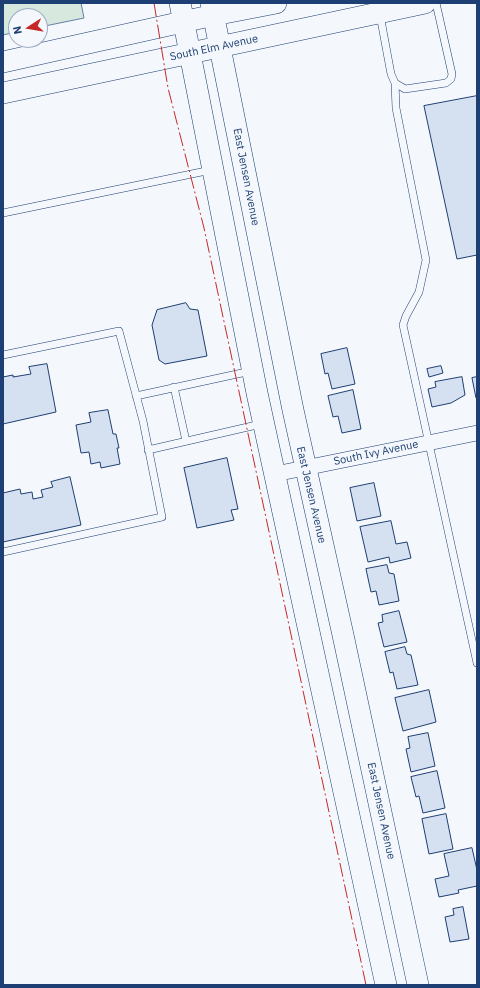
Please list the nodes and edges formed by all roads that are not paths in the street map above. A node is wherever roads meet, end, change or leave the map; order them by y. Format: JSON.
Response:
{"nodes":[{"id":1,"x":276,"y":3,"type":"edge"},
{"id":2,"x":426,"y":3,"type":"edge"},
{"id":3,"x":436,"y":3,"type":"edge"},
{"id":4,"x":212,"y":9,"type":"edge"},
{"id":5,"x":182,"y":13,"type":"edge"},
{"id":6,"x":379,"y":13,"type":"junction"},
{"id":7,"x":220,"y":47,"type":"junction"},
{"id":8,"x":190,"y":53,"type":"junction"},
{"id":9,"x":3,"y":62,"type":"edge"},
{"id":10,"x":395,"y":83,"type":"junction"},
{"id":11,"x":3,"y":93,"type":"edge"},
{"id":12,"x":213,"y":170,"type":"junction"},
{"id":13,"x":3,"y":214,"type":"edge"},
{"id":14,"x":3,"y":355,"type":"edge"},
{"id":15,"x":253,"y":370,"type":"junction"},
{"id":16,"x":174,"y":387,"type":"junction"},
{"id":17,"x":136,"y":396,"type":"junction"},
{"id":18,"x":264,"y":423,"type":"junction"},
{"id":19,"x":477,"y":433,"type":"edge"},
{"id":20,"x":186,"y":441,"type":"junction"},
{"id":21,"x":429,"y":442,"type":"junction"},
{"id":22,"x":148,"y":450,"type":"junction"},
{"id":23,"x":305,"y":468,"type":"junction"},
{"id":24,"x":275,"y":474,"type":"junction"},
{"id":25,"x":3,"y":552,"type":"edge"},
{"id":26,"x":477,"y":663,"type":"edge"},
{"id":27,"x":386,"y":985,"type":"edge"},
{"id":28,"x":418,"y":985,"type":"edge"}],
"edges":[{"from":1,"to":4,"type":"main road"},
{"from":2,"to":6,"type":"main road","name":"South Elm Avenue"},
{"from":3,"to":10,"type":"lane"},
{"from":4,"to":5,"type":"main road"},
{"from":4,"to":7,"type":"main road","name":"East Jensen Avenue"},
{"from":5,"to":8,"type":"main road"},
{"from":5,"to":9,"type":"main road"},
{"from":6,"to":7,"type":"main road","name":"South Elm Avenue"},
{"from":6,"to":10,"type":"lane"},
{"from":7,"to":8,"type":"main road","name":"South Elm Avenue"},
{"from":7,"to":23,"type":"main road","name":"East Jensen Avenue"},
{"from":8,"to":11,"type":"main road","name":"South Elm Avenue"},
{"from":8,"to":12,"type":"main road"},
{"from":10,"to":21,"type":"lane"},
{"from":12,"to":13,"type":"lane"},
{"from":12,"to":15,"type":"main road"},
{"from":14,"to":17,"type":"lane"},
{"from":15,"to":16,"type":"lane"},
{"from":15,"to":18,"type":"main road"},
{"from":16,"to":17,"type":"lane"},
{"from":16,"to":20,"type":"lane"},
{"from":17,"to":22,"type":"lane"},
{"from":18,"to":20,"type":"lane"},
{"from":18,"to":24,"type":"main road"},
{"from":19,"to":21,"type":"street","name":"South Ivy Avenue"},
{"from":20,"to":22,"type":"lane"},
{"from":21,"to":23,"type":"street","name":"South Ivy Avenue"},
{"from":21,"to":26,"type":"lane"},
{"from":22,"to":25,"type":"lane"},
{"from":23,"to":24,"type":"street","name":"South Ivy Avenue"},
{"from":23,"to":28,"type":"main road","name":"East Jensen Avenue"},
{"from":24,"to":27,"type":"main road"}]}
